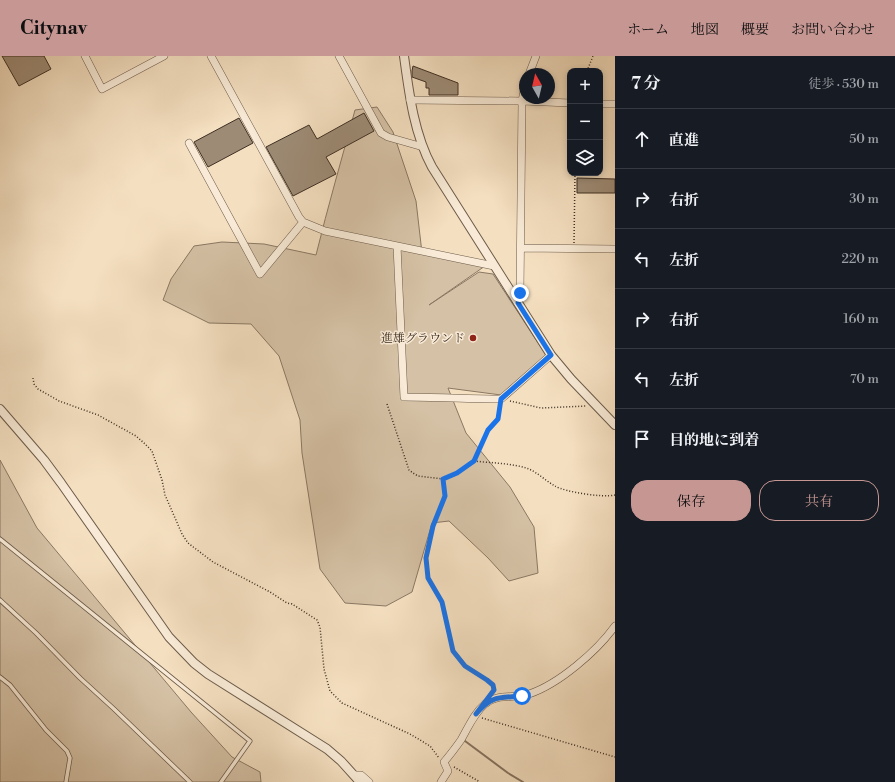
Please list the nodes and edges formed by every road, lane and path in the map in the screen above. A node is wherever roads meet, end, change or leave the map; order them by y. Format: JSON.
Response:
{"nodes":[{"id":1,"x":85,"y":56,"type":"edge"},
{"id":2,"x":164,"y":56,"type":"edge"},
{"id":3,"x":211,"y":56,"type":"edge"},
{"id":4,"x":339,"y":56,"type":"edge"},
{"id":5,"x":404,"y":56,"type":"edge"},
{"id":6,"x":536,"y":56,"type":"edge"},
{"id":7,"x":592,"y":56,"type":"edge"},
{"id":8,"x":531,"y":68,"type":"edge"},
{"id":9,"x":589,"y":68,"type":"edge"},
{"id":10,"x":410,"y":100,"type":"junction"},
{"id":11,"x":519,"y":101,"type":"edge"},
{"id":12,"x":555,"y":102,"type":"edge"},
{"id":13,"x":567,"y":103,"type":"edge"},
{"id":14,"x":522,"y":104,"type":"edge"},
{"id":15,"x":603,"y":104,"type":"edge"},
{"id":16,"x":615,"y":104,"type":"edge"},
{"id":17,"x":188,"y":143,"type":"dead end"},
{"id":18,"x":423,"y":147,"type":"junction"},
{"id":19,"x":575,"y":176,"type":"edge"},
{"id":20,"x":303,"y":222,"type":"junction"},
{"id":21,"x":397,"y":246,"type":"junction"},
{"id":22,"x":521,"y":248,"type":"junction"},
{"id":23,"x":574,"y":249,"type":"junction"},
{"id":24,"x":615,"y":249,"type":"edge"},
{"id":25,"x":494,"y":266,"type":"junction"},
{"id":26,"x":518,"y":303,"type":"junction"},
{"id":27,"x":551,"y":355,"type":"junction"},
{"id":28,"x":33,"y":378,"type":"dead end"},
{"id":29,"x":501,"y":399,"type":"junction"},
{"id":30,"x":386,"y":404,"type":"dead end"},
{"id":31,"x":595,"y":406,"type":"junction"},
{"id":32,"x":0,"y":409,"type":"edge"},
{"id":33,"x":615,"y":425,"type":"edge"},
{"id":34,"x":474,"y":461,"type":"junction"},
{"id":35,"x":443,"y":479,"type":"junction"},
{"id":36,"x":615,"y":495,"type":"edge"},
{"id":37,"x":0,"y":539,"type":"edge"},
{"id":38,"x":0,"y":600,"type":"edge"},
{"id":39,"x":615,"y":626,"type":"edge"},
{"id":40,"x":0,"y":677,"type":"edge"},
{"id":41,"x":490,"y":696,"type":"dead end"},
{"id":42,"x":476,"y":714,"type":"junction"},
{"id":43,"x":615,"y":757,"type":"edge"},
{"id":44,"x":444,"y":762,"type":"junction"},
{"id":45,"x":355,"y":775,"type":"junction"},
{"id":46,"x":66,"y":782,"type":"edge"},
{"id":47,"x":190,"y":782,"type":"edge"},
{"id":48,"x":221,"y":782,"type":"edge"},
{"id":49,"x":360,"y":782,"type":"edge"},
{"id":50,"x":369,"y":782,"type":"edge"},
{"id":51,"x":441,"y":782,"type":"edge"},
{"id":52,"x":480,"y":782,"type":"edge"}],
"edges":[{"from":1,"to":2,"type":"street"},
{"from":3,"to":20,"type":"street"},
{"from":4,"to":18,"type":"street"},
{"from":5,"to":10,"type":"street"},
{"from":6,"to":8,"type":"street"},
{"from":7,"to":9,"type":"path"},
{"from":10,"to":11,"type":"street"},
{"from":10,"to":18,"type":"street"},
{"from":12,"to":13,"type":"street"},
{"from":14,"to":22,"type":"street"},
{"from":15,"to":16,"type":"street"},
{"from":17,"to":20,"type":"street"},
{"from":18,"to":25,"type":"street"},
{"from":19,"to":23,"type":"path"},
{"from":20,"to":21,"type":"street"},
{"from":21,"to":25,"type":"street"},
{"from":21,"to":29,"type":"street"},
{"from":22,"to":23,"type":"street"},
{"from":22,"to":26,"type":"street"},
{"from":23,"to":24,"type":"street"},
{"from":25,"to":26,"type":"street"},
{"from":26,"to":27,"type":"street"},
{"from":27,"to":29,"type":"street"},
{"from":27,"to":31,"type":"street"},
{"from":28,"to":44,"type":"path"},
{"from":29,"to":31,"type":"path"},
{"from":29,"to":34,"type":"path"},
{"from":30,"to":35,"type":"path"},
{"from":31,"to":33,"type":"street"},
{"from":32,"to":45,"type":"street"},
{"from":34,"to":35,"type":"path"},
{"from":34,"to":36,"type":"path"},
{"from":35,"to":41,"type":"path"},
{"from":37,"to":48,"type":"lane"},
{"from":38,"to":47,"type":"lane"},
{"from":39,"to":42,"type":"street"},
{"from":40,"to":46,"type":"lane"},
{"from":42,"to":43,"type":"path"},
{"from":42,"to":44,"type":"street"},
{"from":44,"to":51,"type":"street"},
{"from":44,"to":52,"type":"path"},
{"from":45,"to":49,"type":"street"},
{"from":45,"to":50,"type":"street"}]}
